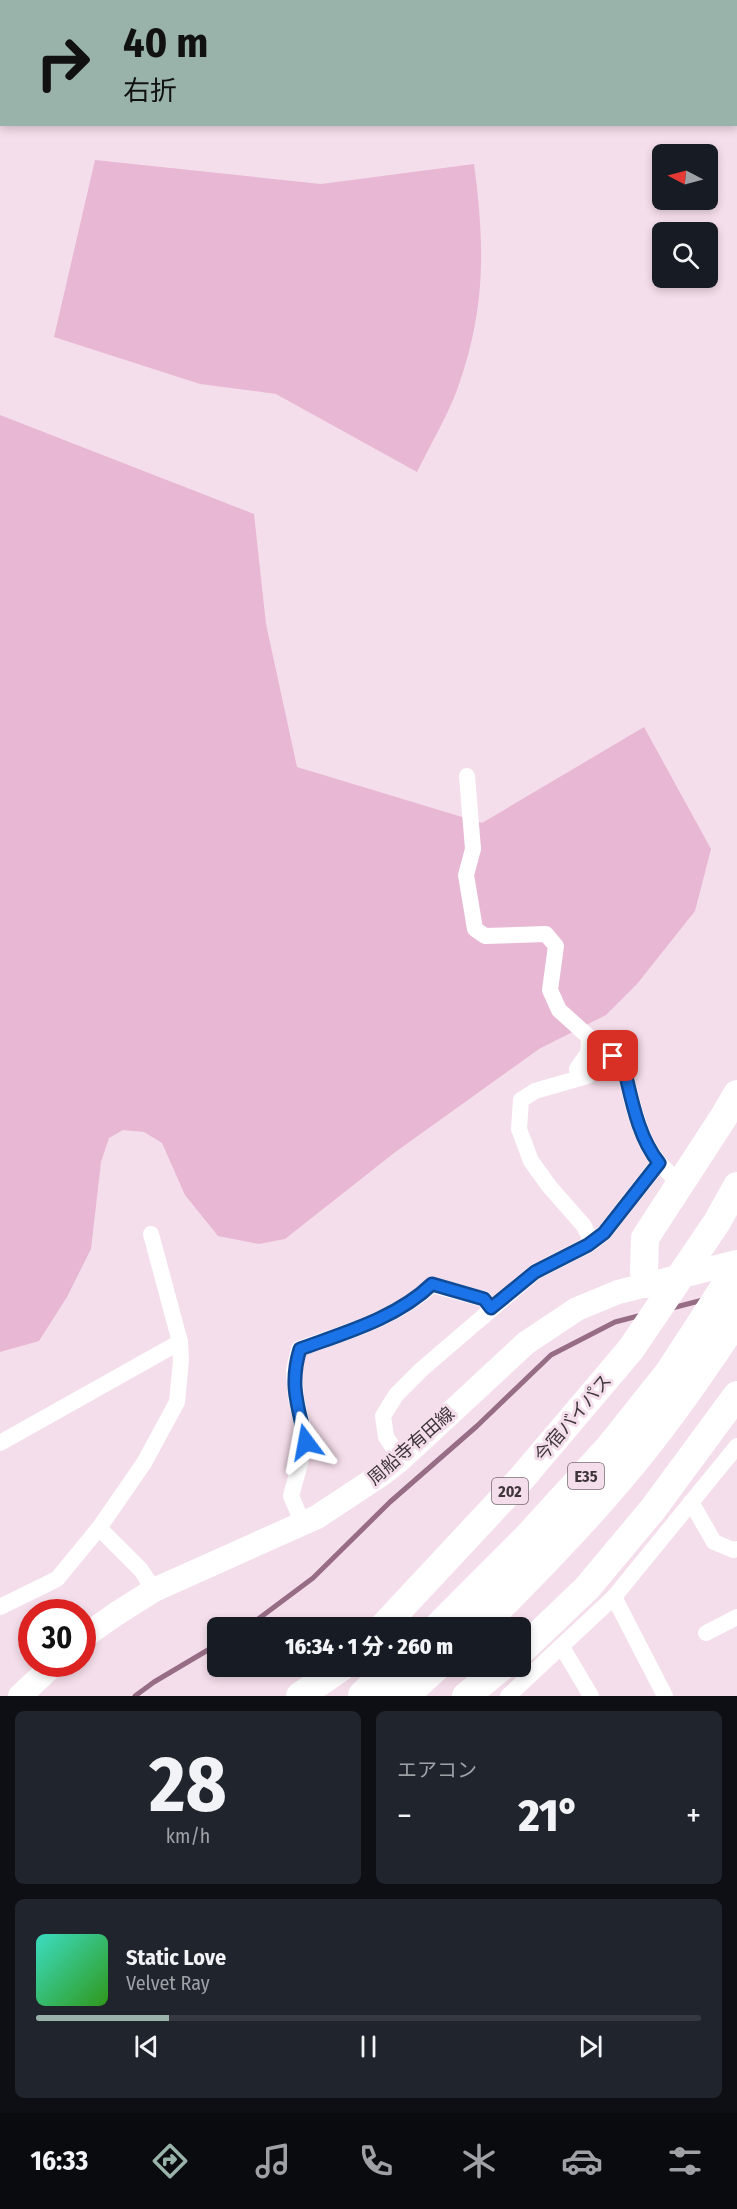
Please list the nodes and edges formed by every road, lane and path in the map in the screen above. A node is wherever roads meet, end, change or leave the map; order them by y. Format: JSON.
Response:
{"nodes":[{"id":1,"x":467,"y":776,"type":"dead end"},
{"id":2,"x":580,"y":1078,"type":"junction"},
{"id":3,"x":737,"y":1094,"type":"edge"},
{"id":4,"x":659,"y":1163,"type":"junction"},
{"id":5,"x":680,"y":1184,"type":"junction"},
{"id":6,"x":737,"y":1186,"type":"edge"},
{"id":7,"x":151,"y":1234,"type":"dead end"},
{"id":8,"x":592,"y":1242,"type":"junction"},
{"id":9,"x":737,"y":1262,"type":"edge"},
{"id":10,"x":737,"y":1271,"type":"edge"},
{"id":11,"x":646,"y":1284,"type":"junction"},
{"id":12,"x":491,"y":1308,"type":"junction"},
{"id":13,"x":737,"y":1316,"type":"edge"},
{"id":14,"x":180,"y":1342,"type":"junction"},
{"id":15,"x":737,"y":1395,"type":"edge"},
{"id":16,"x":0,"y":1443,"type":"edge"},
{"id":17,"x":737,"y":1446,"type":"edge"},
{"id":18,"x":402,"y":1459,"type":"junction"},
{"id":19,"x":691,"y":1502,"type":"junction"},
{"id":20,"x":303,"y":1524,"type":"junction"},
{"id":21,"x":99,"y":1528,"type":"junction"},
{"id":22,"x":736,"y":1552,"type":"edge"},
{"id":23,"x":154,"y":1590,"type":"junction"},
{"id":24,"x":614,"y":1597,"type":"junction"},
{"id":25,"x":0,"y":1607,"type":"edge"},
{"id":26,"x":392,"y":1617,"type":"edge"},
{"id":27,"x":451,"y":1617,"type":"edge"},
{"id":28,"x":488,"y":1617,"type":"edge"},
{"id":29,"x":737,"y":1617,"type":"edge"},
{"id":30,"x":96,"y":1629,"type":"edge"},
{"id":31,"x":706,"y":1633,"type":"dead end"},
{"id":32,"x":531,"y":1641,"type":"edge"},
{"id":33,"x":562,"y":1647,"type":"junction"},
{"id":34,"x":40,"y":1677,"type":"edge"},
{"id":35,"x":327,"y":1677,"type":"edge"},
{"id":36,"x":384,"y":1677,"type":"edge"},
{"id":37,"x":423,"y":1677,"type":"edge"},
{"id":38,"x":489,"y":1677,"type":"edge"},
{"id":39,"x":20,"y":1696,"type":"edge"},
{"id":40,"x":300,"y":1696,"type":"edge"},
{"id":41,"x":364,"y":1696,"type":"edge"},
{"id":42,"x":402,"y":1696,"type":"edge"},
{"id":43,"x":466,"y":1696,"type":"edge"},
{"id":44,"x":508,"y":1696,"type":"edge"},
{"id":45,"x":591,"y":1696,"type":"edge"},
{"id":46,"x":665,"y":1696,"type":"edge"}],
"edges":[{"from":1,"to":2,"type":"street"},
{"from":2,"to":4,"type":"street"},
{"from":2,"to":8,"type":"street"},
{"from":3,"to":5,"type":"highway"},
{"from":4,"to":5,"type":"street"},
{"from":4,"to":8,"type":"street"},
{"from":5,"to":11,"type":"highway"},
{"from":6,"to":26,"type":"highway","name":"今宿バイパス","number":"202"},
{"from":7,"to":14,"type":"street"},
{"from":8,"to":12,"type":"street"},
{"from":9,"to":11,"type":"main road","name":"周船寺有田線"},
{"from":10,"to":27,"type":"highway","number":"E35"},
{"from":11,"to":18,"type":"main road","name":"周船寺有田線"},
{"from":12,"to":18,"type":"street"},
{"from":12,"to":20,"type":"street"},
{"from":13,"to":28,"type":"highway","number":"E35"},
{"from":14,"to":16,"type":"street"},
{"from":14,"to":21,"type":"street"},
{"from":15,"to":32,"type":"highway"},
{"from":17,"to":19,"type":"street"},
{"from":18,"to":20,"type":"main road","name":"周船寺有田線"},
{"from":19,"to":22,"type":"street"},
{"from":19,"to":24,"type":"street"},
{"from":20,"to":23,"type":"main road","name":"周船寺有田線"},
{"from":21,"to":23,"type":"street"},
{"from":21,"to":25,"type":"street"},
{"from":23,"to":30,"type":"main road","name":"周船寺有田線"},
{"from":24,"to":33,"type":"street"},
{"from":24,"to":46,"type":"street"},
{"from":29,"to":31,"type":"street"},
{"from":33,"to":44,"type":"street"},
{"from":33,"to":45,"type":"street"},
{"from":34,"to":39,"type":"main road"},
{"from":35,"to":40,"type":"highway"},
{"from":36,"to":41,"type":"highway"},
{"from":37,"to":42,"type":"highway"},
{"from":38,"to":43,"type":"highway"}]}
